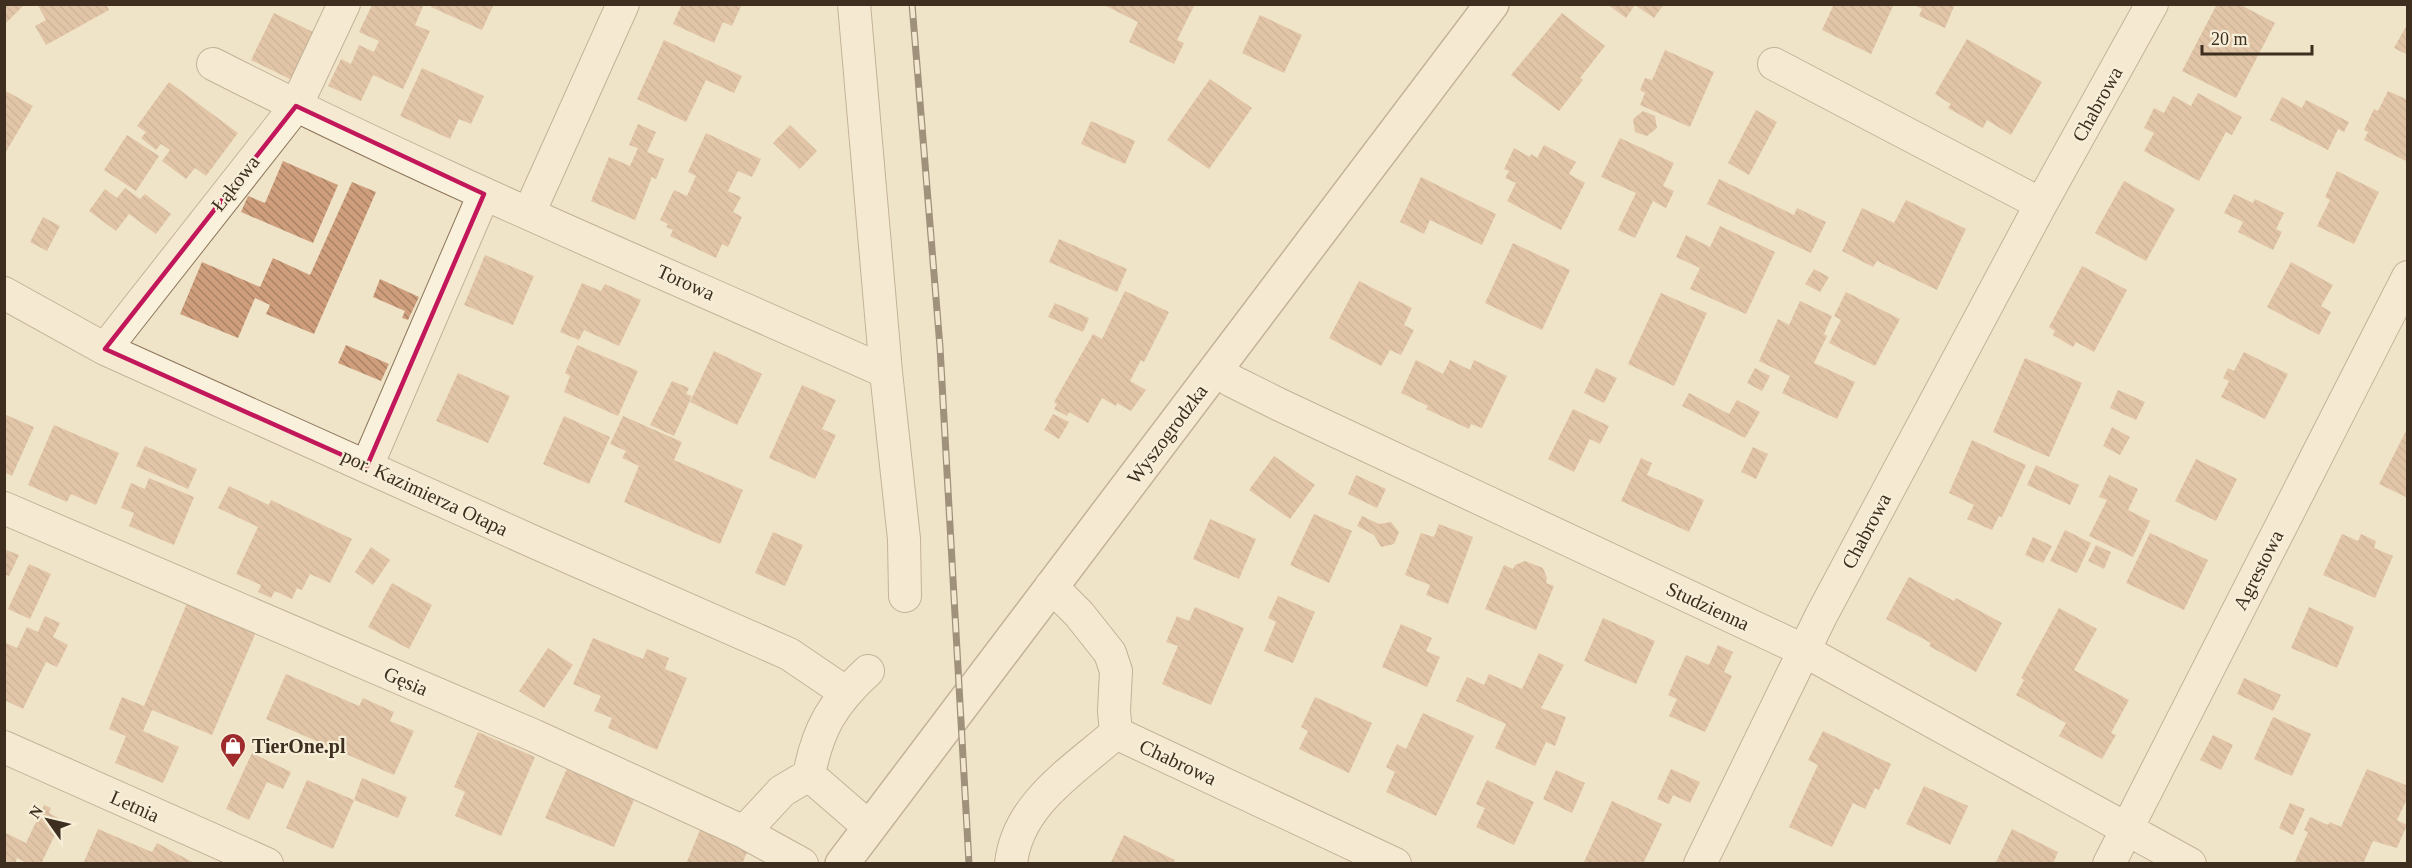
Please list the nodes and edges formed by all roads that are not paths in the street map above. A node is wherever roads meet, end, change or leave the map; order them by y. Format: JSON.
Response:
{"nodes":[{"id":1,"x":344,"y":4,"type":"edge"},
{"id":2,"x":623,"y":4,"type":"edge"},
{"id":3,"x":854,"y":4,"type":"edge"},
{"id":4,"x":1492,"y":4,"type":"edge"},
{"id":5,"x":2152,"y":4,"type":"edge"},
{"id":6,"x":213,"y":64,"type":"dead end"},
{"id":7,"x":1774,"y":64,"type":"dead end"},
{"id":8,"x":296,"y":106,"type":"junction"},
{"id":9,"x":484,"y":194,"type":"junction"},
{"id":10,"x":2041,"y":204,"type":"junction"},
{"id":11,"x":529,"y":213,"type":"junction"},
{"id":12,"x":2408,"y":277,"type":"edge"},
{"id":13,"x":4,"y":293,"type":"edge"},
{"id":14,"x":105,"y":349,"type":"junction"},
{"id":15,"x":1215,"y":370,"type":"junction"},
{"id":16,"x":886,"y":372,"type":"junction"},
{"id":17,"x":367,"y":466,"type":"junction"},
{"id":18,"x":4,"y":508,"type":"edge"},
{"id":19,"x":1051,"y":586,"type":"junction"},
{"id":20,"x":905,"y":596,"type":"dead end"},
{"id":21,"x":1803,"y":650,"type":"junction"},
{"id":22,"x":868,"y":671,"type":"dead end"},
{"id":23,"x":844,"y":692,"type":"junction"},
{"id":24,"x":1116,"y":734,"type":"junction"},
{"id":25,"x":4,"y":747,"type":"edge"},
{"id":26,"x":809,"y":776,"type":"junction"},
{"id":27,"x":869,"y":826,"type":"junction"},
{"id":28,"x":2126,"y":828,"type":"junction"},
{"id":29,"x":744,"y":832,"type":"junction"},
{"id":30,"x":267,"y":864,"type":"edge"},
{"id":31,"x":802,"y":864,"type":"edge"},
{"id":32,"x":842,"y":864,"type":"edge"},
{"id":33,"x":1011,"y":864,"type":"edge"},
{"id":34,"x":1395,"y":864,"type":"edge"},
{"id":35,"x":1700,"y":864,"type":"edge"},
{"id":36,"x":2109,"y":864,"type":"edge"},
{"id":37,"x":2190,"y":864,"type":"edge"}],
"edges":[{"from":1,"to":8,"type":"street","name":"Łąkowa"},
{"from":2,"to":11,"type":"street"},
{"from":3,"to":16,"type":"street"},
{"from":4,"to":15,"type":"street","name":"Wyszogrodzka"},
{"from":5,"to":10,"type":"street","name":"Chabrowa"},
{"from":6,"to":8,"type":"street","name":"Torowa"},
{"from":7,"to":10,"type":"street"},
{"from":8,"to":9,"type":"street","name":"Torowa"},
{"from":8,"to":14,"type":"street","name":"Łąkowa"},
{"from":9,"to":11,"type":"street","name":"Torowa"},
{"from":9,"to":17,"type":"street"},
{"from":10,"to":21,"type":"street","name":"Chabrowa"},
{"from":11,"to":16,"type":"street","name":"Torowa"},
{"from":12,"to":28,"type":"street","name":"Agrestowa"},
{"from":13,"to":14,"type":"street","name":"por. Kazimierza Otapa"},
{"from":14,"to":17,"type":"street","name":"por. Kazimierza Otapa"},
{"from":15,"to":19,"type":"street","name":"Wyszogrodzka"},
{"from":15,"to":21,"type":"street","name":"Studzienna"},
{"from":16,"to":20,"type":"street"},
{"from":17,"to":23,"type":"street","name":"por. Kazimierza Otapa"},
{"from":18,"to":29,"type":"street","name":"Gęsia"},
{"from":19,"to":24,"type":"street","name":"Chabrowa"},
{"from":19,"to":27,"type":"street","name":"Wyszogrodzka"},
{"from":21,"to":28,"type":"street","name":"Studzienna"},
{"from":21,"to":35,"type":"street","name":"Chabrowa"},
{"from":22,"to":23,"type":"street"},
{"from":23,"to":26,"type":"street"},
{"from":24,"to":33,"type":"street"},
{"from":24,"to":34,"type":"street","name":"Chabrowa"},
{"from":25,"to":30,"type":"street","name":"Letnia"},
{"from":26,"to":27,"type":"street"},
{"from":26,"to":29,"type":"street"},
{"from":27,"to":32,"type":"street","name":"Wyszogrodzka"},
{"from":28,"to":36,"type":"street","name":"Agrestowa"},
{"from":28,"to":37,"type":"street","name":"Studzienna"},
{"from":29,"to":31,"type":"street","name":"Gęsia"}]}
